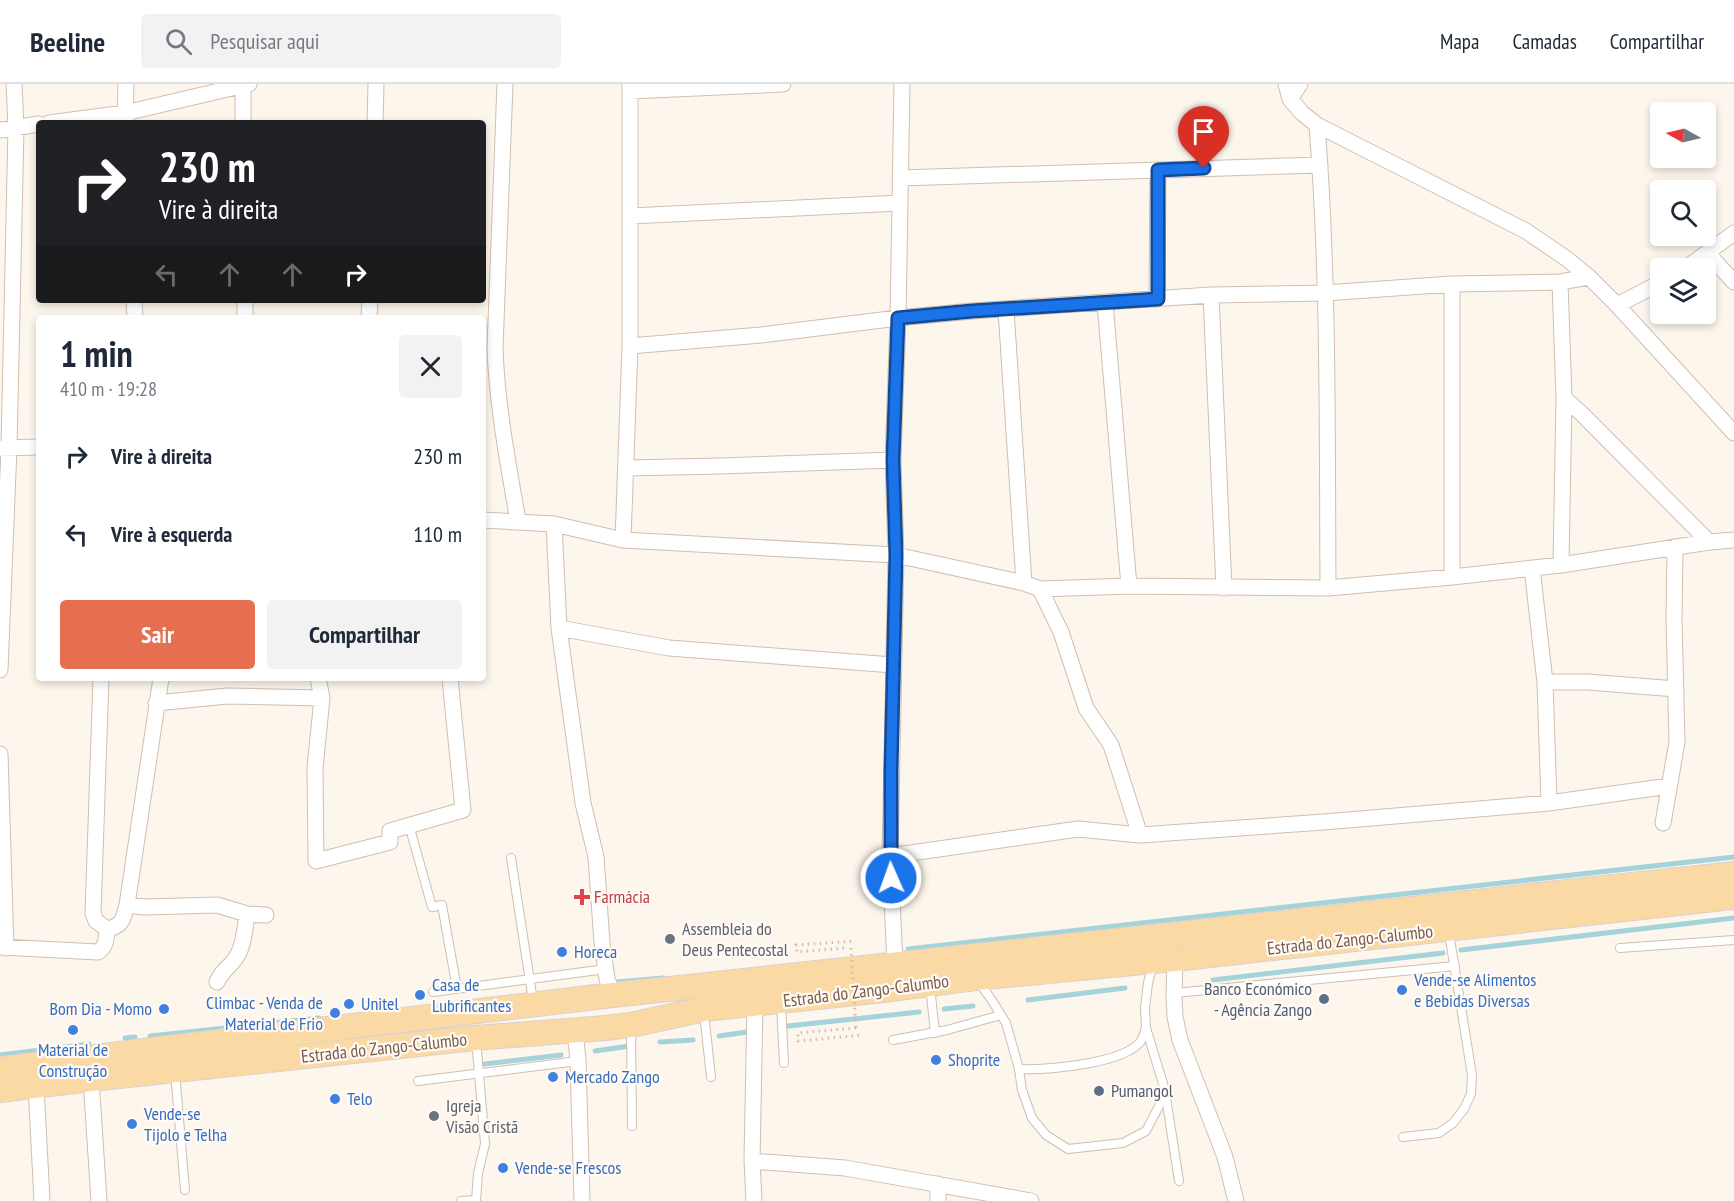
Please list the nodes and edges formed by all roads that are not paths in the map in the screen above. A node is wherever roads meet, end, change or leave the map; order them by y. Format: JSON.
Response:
{"nodes":[{"id":1,"x":14,"y":84,"type":"edge"},
{"id":2,"x":126,"y":84,"type":"edge"},
{"id":3,"x":376,"y":84,"type":"edge"},
{"id":4,"x":506,"y":84,"type":"edge"},
{"id":5,"x":783,"y":84,"type":"edge"},
{"id":6,"x":902,"y":84,"type":"edge"},
{"id":7,"x":1286,"y":84,"type":"edge"},
{"id":8,"x":1300,"y":84,"type":"edge"},
{"id":9,"x":246,"y":85,"type":"edge"},
{"id":10,"x":630,"y":87,"type":"edge"},
{"id":11,"x":1290,"y":99,"type":"junction"},
{"id":12,"x":125,"y":118,"type":"edge"},
{"id":13,"x":95,"y":120,"type":"edge"},
{"id":14,"x":243,"y":120,"type":"edge"},
{"id":15,"x":375,"y":120,"type":"edge"},
{"id":16,"x":36,"y":125,"type":"edge"},
{"id":17,"x":1317,"y":125,"type":"junction"},
{"id":18,"x":16,"y":128,"type":"junction"},
{"id":19,"x":0,"y":130,"type":"edge"},
{"id":20,"x":1320,"y":165,"type":"junction"},
{"id":21,"x":1158,"y":170,"type":"junction"},
{"id":22,"x":900,"y":178,"type":"junction"},
{"id":23,"x":900,"y":203,"type":"junction"},
{"id":24,"x":631,"y":216,"type":"junction"},
{"id":25,"x":1734,"y":233,"type":"edge"},
{"id":26,"x":1708,"y":254,"type":"junction"},
{"id":27,"x":1702,"y":258,"type":"edge"},
{"id":28,"x":1589,"y":277,"type":"junction"},
{"id":29,"x":1560,"y":282,"type":"junction"},
{"id":30,"x":1734,"y":282,"type":"edge"},
{"id":31,"x":1452,"y":284,"type":"junction"},
{"id":32,"x":1650,"y":288,"type":"edge"},
{"id":33,"x":1325,"y":293,"type":"junction"},
{"id":34,"x":1211,"y":295,"type":"junction"},
{"id":35,"x":1158,"y":299,"type":"junction"},
{"id":36,"x":1105,"y":303,"type":"junction"},
{"id":37,"x":1617,"y":305,"type":"junction"},
{"id":38,"x":1006,"y":310,"type":"junction"},
{"id":39,"x":898,"y":318,"type":"junction"},
{"id":40,"x":630,"y":346,"type":"junction"},
{"id":41,"x":1564,"y":398,"type":"junction"},
{"id":42,"x":1734,"y":434,"type":"edge"},
{"id":43,"x":36,"y":447,"type":"edge"},
{"id":44,"x":4,"y":448,"type":"edge"},
{"id":45,"x":893,"y":460,"type":"junction"},
{"id":46,"x":627,"y":468,"type":"junction"},
{"id":47,"x":486,"y":520,"type":"edge"},
{"id":48,"x":518,"y":521,"type":"junction"},
{"id":49,"x":554,"y":524,"type":"junction"},
{"id":50,"x":623,"y":540,"type":"junction"},
{"id":51,"x":1734,"y":540,"type":"edge"},
{"id":52,"x":1709,"y":542,"type":"junction"},
{"id":53,"x":1675,"y":547,"type":"junction"},
{"id":54,"x":896,"y":555,"type":"junction"},
{"id":55,"x":1561,"y":565,"type":"junction"},
{"id":56,"x":1532,"y":568,"type":"junction"},
{"id":57,"x":1452,"y":577,"type":"junction"},
{"id":58,"x":1024,"y":583,"type":"junction"},
{"id":59,"x":1129,"y":586,"type":"junction"},
{"id":60,"x":1224,"y":588,"type":"junction"},
{"id":61,"x":1328,"y":588,"type":"junction"},
{"id":62,"x":1040,"y":589,"type":"junction"},
{"id":63,"x":559,"y":628,"type":"junction"},
{"id":64,"x":893,"y":665,"type":"junction"},
{"id":65,"x":0,"y":670,"type":"edge"},
{"id":66,"x":101,"y":681,"type":"edge"},
{"id":67,"x":160,"y":681,"type":"edge"},
{"id":68,"x":319,"y":681,"type":"edge"},
{"id":69,"x":450,"y":681,"type":"edge"},
{"id":70,"x":1545,"y":682,"type":"junction"},
{"id":71,"x":1676,"y":689,"type":"junction"},
{"id":72,"x":322,"y":698,"type":"junction"},
{"id":73,"x":156,"y":703,"type":"junction"},
{"id":74,"x":0,"y":754,"type":"edge"},
{"id":75,"x":1669,"y":786,"type":"junction"},
{"id":76,"x":1549,"y":803,"type":"junction"},
{"id":77,"x":1663,"y":823,"type":"dead end"},
{"id":78,"x":409,"y":825,"type":"junction"},
{"id":79,"x":1140,"y":835,"type":"junction"},
{"id":80,"x":890,"y":856,"type":"junction"},
{"id":81,"x":511,"y":858,"type":"dead end"},
{"id":82,"x":1734,"y":874,"type":"edge"},
{"id":83,"x":1734,"y":897,"type":"edge"},
{"id":84,"x":127,"y":905,"type":"junction"},
{"id":85,"x":247,"y":914,"type":"junction"},
{"id":86,"x":266,"y":915,"type":"dead end"},
{"id":87,"x":107,"y":929,"type":"junction"},
{"id":88,"x":1449,"y":929,"type":"junction"},
{"id":89,"x":1734,"y":940,"type":"edge"},
{"id":90,"x":3,"y":947,"type":"edge"},
{"id":91,"x":1620,"y":948,"type":"dead end"},
{"id":92,"x":1165,"y":960,"type":"junction"},
{"id":93,"x":895,"y":965,"type":"junction"},
{"id":94,"x":1455,"y":966,"type":"junction"},
{"id":95,"x":606,"y":969,"type":"junction"},
{"id":96,"x":975,"y":978,"type":"junction"},
{"id":97,"x":530,"y":979,"type":"junction"},
{"id":98,"x":217,"y":982,"type":"dead end"},
{"id":99,"x":930,"y":984,"type":"junction"},
{"id":100,"x":457,"y":989,"type":"junction"},
{"id":101,"x":433,"y":992,"type":"dead end"},
{"id":102,"x":1175,"y":993,"type":"junction"},
{"id":103,"x":614,"y":995,"type":"junction"},
{"id":104,"x":781,"y":1001,"type":"junction"},
{"id":105,"x":533,"y":1004,"type":"junction"},
{"id":106,"x":755,"y":1004,"type":"junction"},
{"id":107,"x":704,"y":1009,"type":"junction"},
{"id":108,"x":1001,"y":1015,"type":"junction"},
{"id":109,"x":631,"y":1025,"type":"junction"},
{"id":110,"x":1146,"y":1028,"type":"junction"},
{"id":111,"x":575,"y":1030,"type":"junction"},
{"id":112,"x":934,"y":1033,"type":"junction"},
{"id":113,"x":476,"y":1038,"type":"junction"},
{"id":114,"x":892,"y":1040,"type":"dead end"},
{"id":115,"x":578,"y":1061,"type":"junction"},
{"id":116,"x":784,"y":1063,"type":"dead end"},
{"id":117,"x":0,"y":1069,"type":"edge"},
{"id":118,"x":1019,"y":1069,"type":"junction"},
{"id":119,"x":175,"y":1070,"type":"junction"},
{"id":120,"x":480,"y":1074,"type":"junction"},
{"id":121,"x":711,"y":1077,"type":"dead end"},
{"id":122,"x":92,"y":1079,"type":"junction"},
{"id":123,"x":418,"y":1081,"type":"dead end"},
{"id":124,"x":36,"y":1086,"type":"junction"},
{"id":125,"x":1164,"y":1087,"type":"junction"},
{"id":126,"x":0,"y":1090,"type":"edge"},
{"id":127,"x":632,"y":1126,"type":"dead end"},
{"id":128,"x":1403,"y":1137,"type":"dead end"},
{"id":129,"x":752,"y":1161,"type":"junction"},
{"id":130,"x":1179,"y":1181,"type":"dead end"},
{"id":131,"x":938,"y":1184,"type":"junction"},
{"id":132,"x":185,"y":1190,"type":"dead end"},
{"id":133,"x":475,"y":1200,"type":"edge"},
{"id":134,"x":42,"y":1201,"type":"edge"},
{"id":135,"x":99,"y":1201,"type":"edge"},
{"id":136,"x":461,"y":1201,"type":"edge"},
{"id":137,"x":582,"y":1201,"type":"edge"},
{"id":138,"x":754,"y":1201,"type":"edge"},
{"id":139,"x":938,"y":1201,"type":"edge"},
{"id":140,"x":1031,"y":1201,"type":"edge"},
{"id":141,"x":1236,"y":1201,"type":"edge"}],
"edges":[{"from":1,"to":18,"type":"street"},
{"from":2,"to":12,"type":"street"},
{"from":3,"to":15,"type":"street"},
{"from":4,"to":48,"type":"street"},
{"from":5,"to":10,"type":"street"},
{"from":6,"to":22,"type":"street"},
{"from":7,"to":11,"type":"street"},
{"from":8,"to":11,"type":"street"},
{"from":9,"to":12,"type":"street"},
{"from":9,"to":14,"type":"street"},
{"from":10,"to":24,"type":"street"},
{"from":11,"to":17,"type":"street"},
{"from":12,"to":13,"type":"street"},
{"from":16,"to":18,"type":"street"},
{"from":17,"to":20,"type":"street"},
{"from":17,"to":28,"type":"street"},
{"from":18,"to":19,"type":"street"},
{"from":18,"to":44,"type":"street"},
{"from":20,"to":21,"type":"street"},
{"from":20,"to":33,"type":"street"},
{"from":21,"to":22,"type":"street"},
{"from":21,"to":35,"type":"street"},
{"from":22,"to":23,"type":"street"},
{"from":23,"to":24,"type":"street"},
{"from":23,"to":39,"type":"street"},
{"from":24,"to":40,"type":"street"},
{"from":25,"to":26,"type":"street"},
{"from":26,"to":27,"type":"street"},
{"from":26,"to":30,"type":"street"},
{"from":28,"to":29,"type":"street"},
{"from":28,"to":37,"type":"street"},
{"from":29,"to":31,"type":"street"},
{"from":29,"to":41,"type":"street"},
{"from":31,"to":33,"type":"street"},
{"from":31,"to":57,"type":"street"},
{"from":32,"to":37,"type":"street"},
{"from":33,"to":34,"type":"street"},
{"from":33,"to":61,"type":"street"},
{"from":34,"to":35,"type":"street"},
{"from":34,"to":60,"type":"street"},
{"from":35,"to":36,"type":"street"},
{"from":36,"to":38,"type":"street"},
{"from":36,"to":59,"type":"street"},
{"from":37,"to":42,"type":"street"},
{"from":38,"to":39,"type":"street"},
{"from":38,"to":58,"type":"street"},
{"from":39,"to":40,"type":"street"},
{"from":39,"to":45,"type":"street"},
{"from":40,"to":46,"type":"street"},
{"from":41,"to":52,"type":"street"},
{"from":41,"to":55,"type":"street"},
{"from":43,"to":44,"type":"street"},
{"from":44,"to":65,"type":"street"},
{"from":45,"to":46,"type":"street"},
{"from":45,"to":54,"type":"street"},
{"from":46,"to":50,"type":"street"},
{"from":47,"to":48,"type":"street"},
{"from":48,"to":49,"type":"street"},
{"from":49,"to":50,"type":"street"},
{"from":49,"to":63,"type":"street"},
{"from":50,"to":54,"type":"street"},
{"from":51,"to":52,"type":"street"},
{"from":52,"to":53,"type":"street"},
{"from":53,"to":55,"type":"street"},
{"from":53,"to":71,"type":"street"},
{"from":54,"to":58,"type":"street"},
{"from":54,"to":64,"type":"street"},
{"from":55,"to":56,"type":"street"},
{"from":56,"to":57,"type":"street"},
{"from":56,"to":70,"type":"street"},
{"from":57,"to":61,"type":"street"},
{"from":58,"to":62,"type":"street"},
{"from":59,"to":60,"type":"street"},
{"from":59,"to":62,"type":"street"},
{"from":60,"to":61,"type":"street"},
{"from":62,"to":79,"type":"street"},
{"from":63,"to":64,"type":"street"},
{"from":63,"to":95,"type":"street"},
{"from":64,"to":80,"type":"street"},
{"from":66,"to":87,"type":"street"},
{"from":67,"to":73,"type":"street"},
{"from":68,"to":72,"type":"street"},
{"from":69,"to":78,"type":"street"},
{"from":70,"to":71,"type":"street"},
{"from":70,"to":76,"type":"street"},
{"from":71,"to":75,"type":"street"},
{"from":72,"to":73,"type":"street"},
{"from":72,"to":78,"type":"street"},
{"from":73,"to":84,"type":"street"},
{"from":74,"to":90,"type":"street"},
{"from":75,"to":76,"type":"street"},
{"from":75,"to":77,"type":"street"},
{"from":76,"to":79,"type":"street"},
{"from":78,"to":100,"type":"lane"},
{"from":79,"to":80,"type":"street"},
{"from":80,"to":93,"type":"street"},
{"from":81,"to":97,"type":"lane"},
{"from":82,"to":93,"type":"main road","name":"Estrada do Zango-Calumbo"},
{"from":83,"to":88,"type":"main road","name":"Estrada do Zango-Calumbo"},
{"from":84,"to":85,"type":"street"},
{"from":84,"to":87,"type":"street"},
{"from":85,"to":86,"type":"street"},
{"from":85,"to":98,"type":"street"},
{"from":87,"to":90,"type":"street"},
{"from":88,"to":92,"type":"main road","name":"Estrada do Zango-Calumbo"},
{"from":88,"to":94,"type":"lane"},
{"from":89,"to":91,"type":"lane"},
{"from":92,"to":96,"type":"main road","name":"Estrada do Zango-Calumbo"},
{"from":92,"to":102,"type":"street"},
{"from":92,"to":110,"type":"lane"},
{"from":93,"to":103,"type":"main road","name":"Estrada do Zango-Calumbo"},
{"from":94,"to":102,"type":"lane"},
{"from":94,"to":128,"type":"lane"},
{"from":95,"to":97,"type":"lane"},
{"from":95,"to":103,"type":"street"},
{"from":96,"to":99,"type":"main road","name":"Estrada do Zango-Calumbo"},
{"from":96,"to":108,"type":"lane"},
{"from":97,"to":100,"type":"lane"},
{"from":97,"to":105,"type":"lane"},
{"from":99,"to":104,"type":"main road","name":"Estrada do Zango-Calumbo"},
{"from":99,"to":112,"type":"lane"},
{"from":100,"to":101,"type":"lane"},
{"from":102,"to":141,"type":"street"},
{"from":103,"to":105,"type":"main road","name":"Estrada do Zango-Calumbo"},
{"from":104,"to":106,"type":"main road","name":"Estrada do Zango-Calumbo"},
{"from":104,"to":116,"type":"lane"},
{"from":105,"to":117,"type":"main road","name":"Estrada do Zango-Calumbo"},
{"from":106,"to":107,"type":"main road","name":"Estrada do Zango-Calumbo"},
{"from":106,"to":129,"type":"street"},
{"from":107,"to":109,"type":"main road","name":"Estrada do Zango-Calumbo"},
{"from":107,"to":121,"type":"lane"},
{"from":108,"to":112,"type":"lane"},
{"from":108,"to":118,"type":"lane"},
{"from":109,"to":111,"type":"main road","name":"Estrada do Zango-Calumbo"},
{"from":109,"to":127,"type":"lane"},
{"from":110,"to":118,"type":"lane"},
{"from":110,"to":125,"type":"lane"},
{"from":111,"to":113,"type":"main road","name":"Estrada do Zango-Calumbo"},
{"from":111,"to":115,"type":"street"},
{"from":112,"to":114,"type":"lane"},
{"from":113,"to":119,"type":"main road","name":"Estrada do Zango-Calumbo"},
{"from":113,"to":120,"type":"lane"},
{"from":115,"to":120,"type":"lane"},
{"from":115,"to":137,"type":"street"},
{"from":118,"to":125,"type":"lane"},
{"from":119,"to":122,"type":"main road","name":"Estrada do Zango-Calumbo"},
{"from":119,"to":132,"type":"lane"},
{"from":120,"to":123,"type":"lane"},
{"from":120,"to":133,"type":"lane"},
{"from":122,"to":124,"type":"main road","name":"Estrada do Zango-Calumbo"},
{"from":122,"to":135,"type":"street"},
{"from":124,"to":126,"type":"main road","name":"Estrada do Zango-Calumbo"},
{"from":124,"to":134,"type":"street"},
{"from":125,"to":130,"type":"lane"},
{"from":129,"to":131,"type":"street"},
{"from":129,"to":138,"type":"street"},
{"from":131,"to":139,"type":"street"},
{"from":131,"to":140,"type":"street"},
{"from":133,"to":136,"type":"lane"}]}
